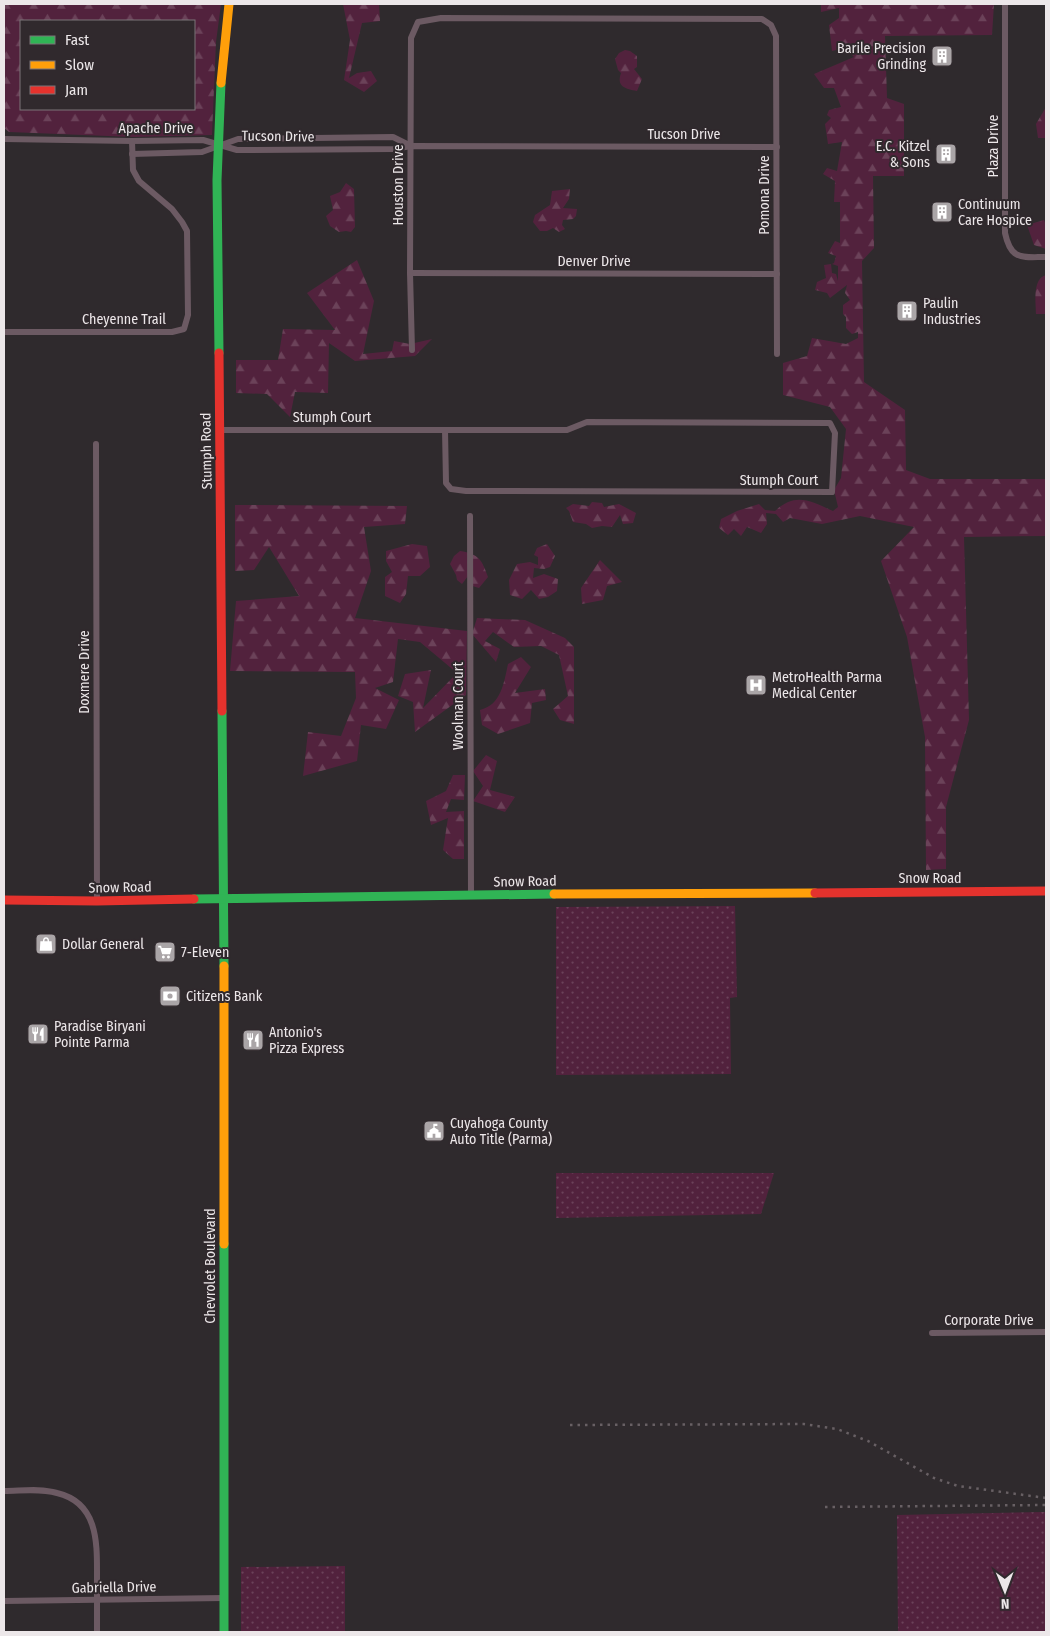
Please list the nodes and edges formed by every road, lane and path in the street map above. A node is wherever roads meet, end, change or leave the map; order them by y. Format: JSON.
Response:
{"nodes":[{"id":1,"x":230,"y":4,"type":"edge"},
{"id":2,"x":1005,"y":4,"type":"edge"},
{"id":3,"x":418,"y":22,"type":"joint"},
{"id":4,"x":4,"y":139,"type":"edge"},
{"id":5,"x":132,"y":141,"type":"junction"},
{"id":6,"x":219,"y":145,"type":"junction"},
{"id":7,"x":411,"y":146,"type":"junction"},
{"id":8,"x":776,"y":147,"type":"junction"},
{"id":9,"x":132,"y":154,"type":"junction"},
{"id":10,"x":1046,"y":257,"type":"edge"},
{"id":11,"x":410,"y":273,"type":"junction"},
{"id":12,"x":777,"y":274,"type":"junction"},
{"id":13,"x":4,"y":332,"type":"edge"},
{"id":14,"x":412,"y":350,"type":"dead end"},
{"id":15,"x":777,"y":354,"type":"dead end"},
{"id":16,"x":220,"y":430,"type":"junction"},
{"id":17,"x":445,"y":430,"type":"junction"},
{"id":18,"x":96,"y":444,"type":"dead end"},
{"id":19,"x":470,"y":516,"type":"dead end"},
{"id":20,"x":1046,"y":891,"type":"edge"},
{"id":21,"x":471,"y":895,"type":"junction"},
{"id":22,"x":224,"y":899,"type":"junction"},
{"id":23,"x":4,"y":900,"type":"edge"},
{"id":24,"x":97,"y":901,"type":"junction"},
{"id":25,"x":1046,"y":1332,"type":"edge"},
{"id":26,"x":932,"y":1333,"type":"dead end"},
{"id":27,"x":4,"y":1491,"type":"edge"},
{"id":28,"x":224,"y":1598,"type":"junction"},
{"id":29,"x":4,"y":1600,"type":"edge"},
{"id":30,"x":97,"y":1600,"type":"junction"},
{"id":31,"x":97,"y":1632,"type":"edge"},
{"id":32,"x":224,"y":1632,"type":"edge"}],
"edges":[{"from":1,"to":6,"type":"main road","name":"Stumph Road"},
{"from":2,"to":10,"type":"street","name":"Plaza Drive"},
{"from":3,"to":7,"type":"street","name":"Houston Drive"},
{"from":3,"to":8,"type":"street","name":"Pomona Drive"},
{"from":4,"to":5,"type":"street","name":"Apache Drive"},
{"from":5,"to":6,"type":"street","name":"Apache Drive"},
{"from":5,"to":9,"type":"street","name":"Cheyenne Trail"},
{"from":6,"to":7,"type":"street","name":"Tucson Drive"},
{"from":6,"to":7,"type":"street","name":"Tucson Drive"},
{"from":6,"to":9,"type":"street","name":"Apache Drive"},
{"from":6,"to":16,"type":"main road","name":"Stumph Road"},
{"from":7,"to":8,"type":"street","name":"Tucson Drive"},
{"from":7,"to":11,"type":"street","name":"Houston Drive"},
{"from":8,"to":12,"type":"street","name":"Pomona Drive"},
{"from":9,"to":13,"type":"street","name":"Cheyenne Trail"},
{"from":11,"to":12,"type":"street","name":"Denver Drive"},
{"from":11,"to":14,"type":"street","name":"Houston Drive"},
{"from":12,"to":15,"type":"street","name":"Pomona Drive"},
{"from":16,"to":17,"type":"street","name":"Stumph Court"},
{"from":16,"to":22,"type":"main road","name":"Stumph Road"},
{"from":17,"to":17,"type":"street","name":"Stumph Court"},
{"from":18,"to":24,"type":"street","name":"Doxmere Drive"},
{"from":19,"to":21,"type":"street","name":"Woolman Court"},
{"from":20,"to":21,"type":"main road","name":"Snow Road"},
{"from":21,"to":22,"type":"main road","name":"Snow Road"},
{"from":22,"to":24,"type":"main road","name":"Snow Road"},
{"from":22,"to":28,"type":"main road","name":"Chevrolet Boulevard"},
{"from":23,"to":24,"type":"main road","name":"Snow Road"},
{"from":25,"to":26,"type":"street","name":"Corporate Drive"},
{"from":27,"to":30,"type":"street"},
{"from":28,"to":30,"type":"street","name":"Gabriella Drive"},
{"from":28,"to":32,"type":"main road","name":"Chevrolet Boulevard"},
{"from":29,"to":30,"type":"street","name":"Gabriella Drive"},
{"from":30,"to":31,"type":"street"}]}
